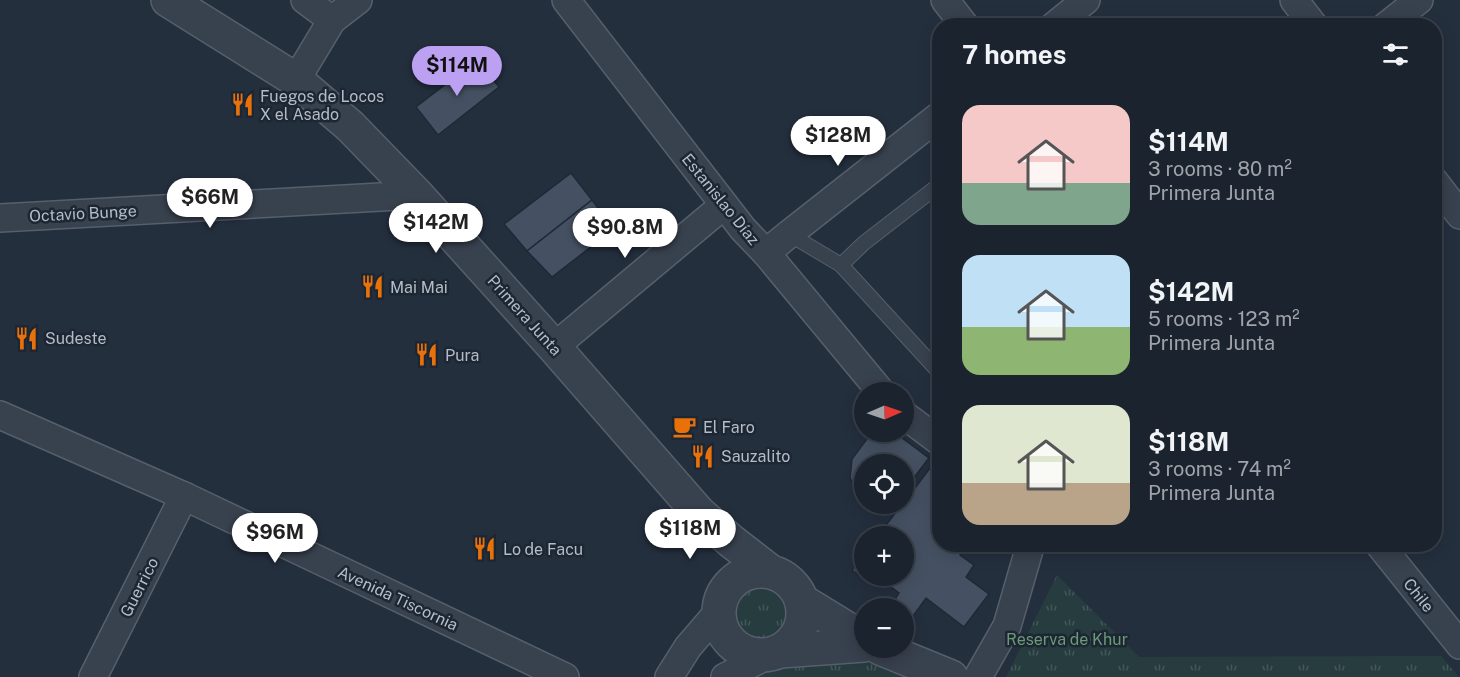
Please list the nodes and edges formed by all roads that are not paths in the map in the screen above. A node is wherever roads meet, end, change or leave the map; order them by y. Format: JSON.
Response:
{"nodes":[{"id":1,"x":168,"y":0,"type":"edge"},
{"id":2,"x":305,"y":0,"type":"edge"},
{"id":3,"x":358,"y":0,"type":"edge"},
{"id":4,"x":566,"y":0,"type":"edge"},
{"id":5,"x":945,"y":0,"type":"edge"},
{"id":6,"x":1086,"y":0,"type":"edge"},
{"id":7,"x":1294,"y":0,"type":"edge"},
{"id":8,"x":1419,"y":0,"type":"edge"},
{"id":9,"x":959,"y":18,"type":"edge"},
{"id":10,"x":1064,"y":18,"type":"edge"},
{"id":11,"x":1308,"y":18,"type":"edge"},
{"id":12,"x":1396,"y":18,"type":"edge"},
{"id":13,"x":332,"y":20,"type":"junction"},
{"id":14,"x":296,"y":80,"type":"junction"},
{"id":15,"x":932,"y":122,"type":"edge"},
{"id":16,"x":932,"y":190,"type":"edge"},
{"id":17,"x":1442,"y":191,"type":"edge"},
{"id":18,"x":417,"y":195,"type":"junction"},
{"id":19,"x":724,"y":205,"type":"junction"},
{"id":20,"x":1460,"y":215,"type":"edge"},
{"id":21,"x":0,"y":218,"type":"edge"},
{"id":22,"x":789,"y":234,"type":"junction"},
{"id":23,"x":766,"y":254,"type":"junction"},
{"id":24,"x":841,"y":264,"type":"junction"},
{"id":25,"x":554,"y":347,"type":"junction"},
{"id":26,"x":932,"y":364,"type":"edge"},
{"id":27,"x":873,"y":382,"type":"edge"},
{"id":28,"x":0,"y":415,"type":"edge"},
{"id":29,"x":914,"y":422,"type":"edge"},
{"id":30,"x":932,"y":436,"type":"edge"},
{"id":31,"x":184,"y":496,"type":"junction"},
{"id":32,"x":699,"y":513,"type":"junction"},
{"id":33,"x":1028,"y":552,"type":"edge"},
{"id":34,"x":1385,"y":552,"type":"edge"},
{"id":35,"x":771,"y":572,"type":"junction"},
{"id":36,"x":802,"y":601,"type":"junction"},
{"id":37,"x":720,"y":604,"type":"junction"},
{"id":38,"x":854,"y":633,"type":"edge"},
{"id":39,"x":1460,"y":645,"type":"edge"},
{"id":40,"x":854,"y":646,"type":"edge"},
{"id":41,"x":773,"y":654,"type":"junction"},
{"id":42,"x":904,"y":658,"type":"edge"},
{"id":43,"x":93,"y":677,"type":"edge"},
{"id":44,"x":565,"y":677,"type":"edge"},
{"id":45,"x":669,"y":677,"type":"edge"},
{"id":46,"x":725,"y":677,"type":"edge"},
{"id":47,"x":951,"y":677,"type":"edge"},
{"id":48,"x":978,"y":677,"type":"edge"}],
"edges":[{"from":1,"to":14,"type":"street","name":"Primera Junta"},
{"from":2,"to":13,"type":"street"},
{"from":3,"to":13,"type":"street"},
{"from":4,"to":19,"type":"street","name":"Estanislao Díaz"},
{"from":5,"to":9,"type":"street"},
{"from":6,"to":10,"type":"street"},
{"from":7,"to":11,"type":"street"},
{"from":8,"to":12,"type":"street"},
{"from":13,"to":14,"type":"street"},
{"from":14,"to":18,"type":"street","name":"Primera Junta"},
{"from":15,"to":22,"type":"street"},
{"from":16,"to":24,"type":"lane"},
{"from":17,"to":20,"type":"street"},
{"from":18,"to":21,"type":"street","name":"Octavio Bunge"},
{"from":18,"to":25,"type":"street","name":"Primera Junta"},
{"from":19,"to":23,"type":"street","name":"Estanislao Díaz"},
{"from":19,"to":25,"type":"street"},
{"from":22,"to":23,"type":"street"},
{"from":22,"to":24,"type":"lane"},
{"from":23,"to":27,"type":"street","name":"Estanislao Díaz"},
{"from":24,"to":26,"type":"lane"},
{"from":25,"to":32,"type":"street","name":"Primera Junta"},
{"from":28,"to":31,"type":"street","name":"Avenida Tiscornia"},
{"from":29,"to":30,"type":"street"},
{"from":31,"to":43,"type":"street","name":"Guerrico"},
{"from":31,"to":44,"type":"street","name":"Avenida Tiscornia"},
{"from":32,"to":35,"type":"street","name":"Primera Junta"},
{"from":32,"to":37,"type":"street","name":"Primera Junta"},
{"from":33,"to":48,"type":"street"},
{"from":34,"to":39,"type":"street","name":"Chile"},
{"from":35,"to":36,"type":"street"},
{"from":35,"to":37,"type":"street"},
{"from":36,"to":38,"type":"street"},
{"from":36,"to":41,"type":"street"},
{"from":37,"to":41,"type":"street"},
{"from":37,"to":45,"type":"street"},
{"from":40,"to":41,"type":"street"},
{"from":41,"to":46,"type":"street"},
{"from":42,"to":47,"type":"street"}]}
